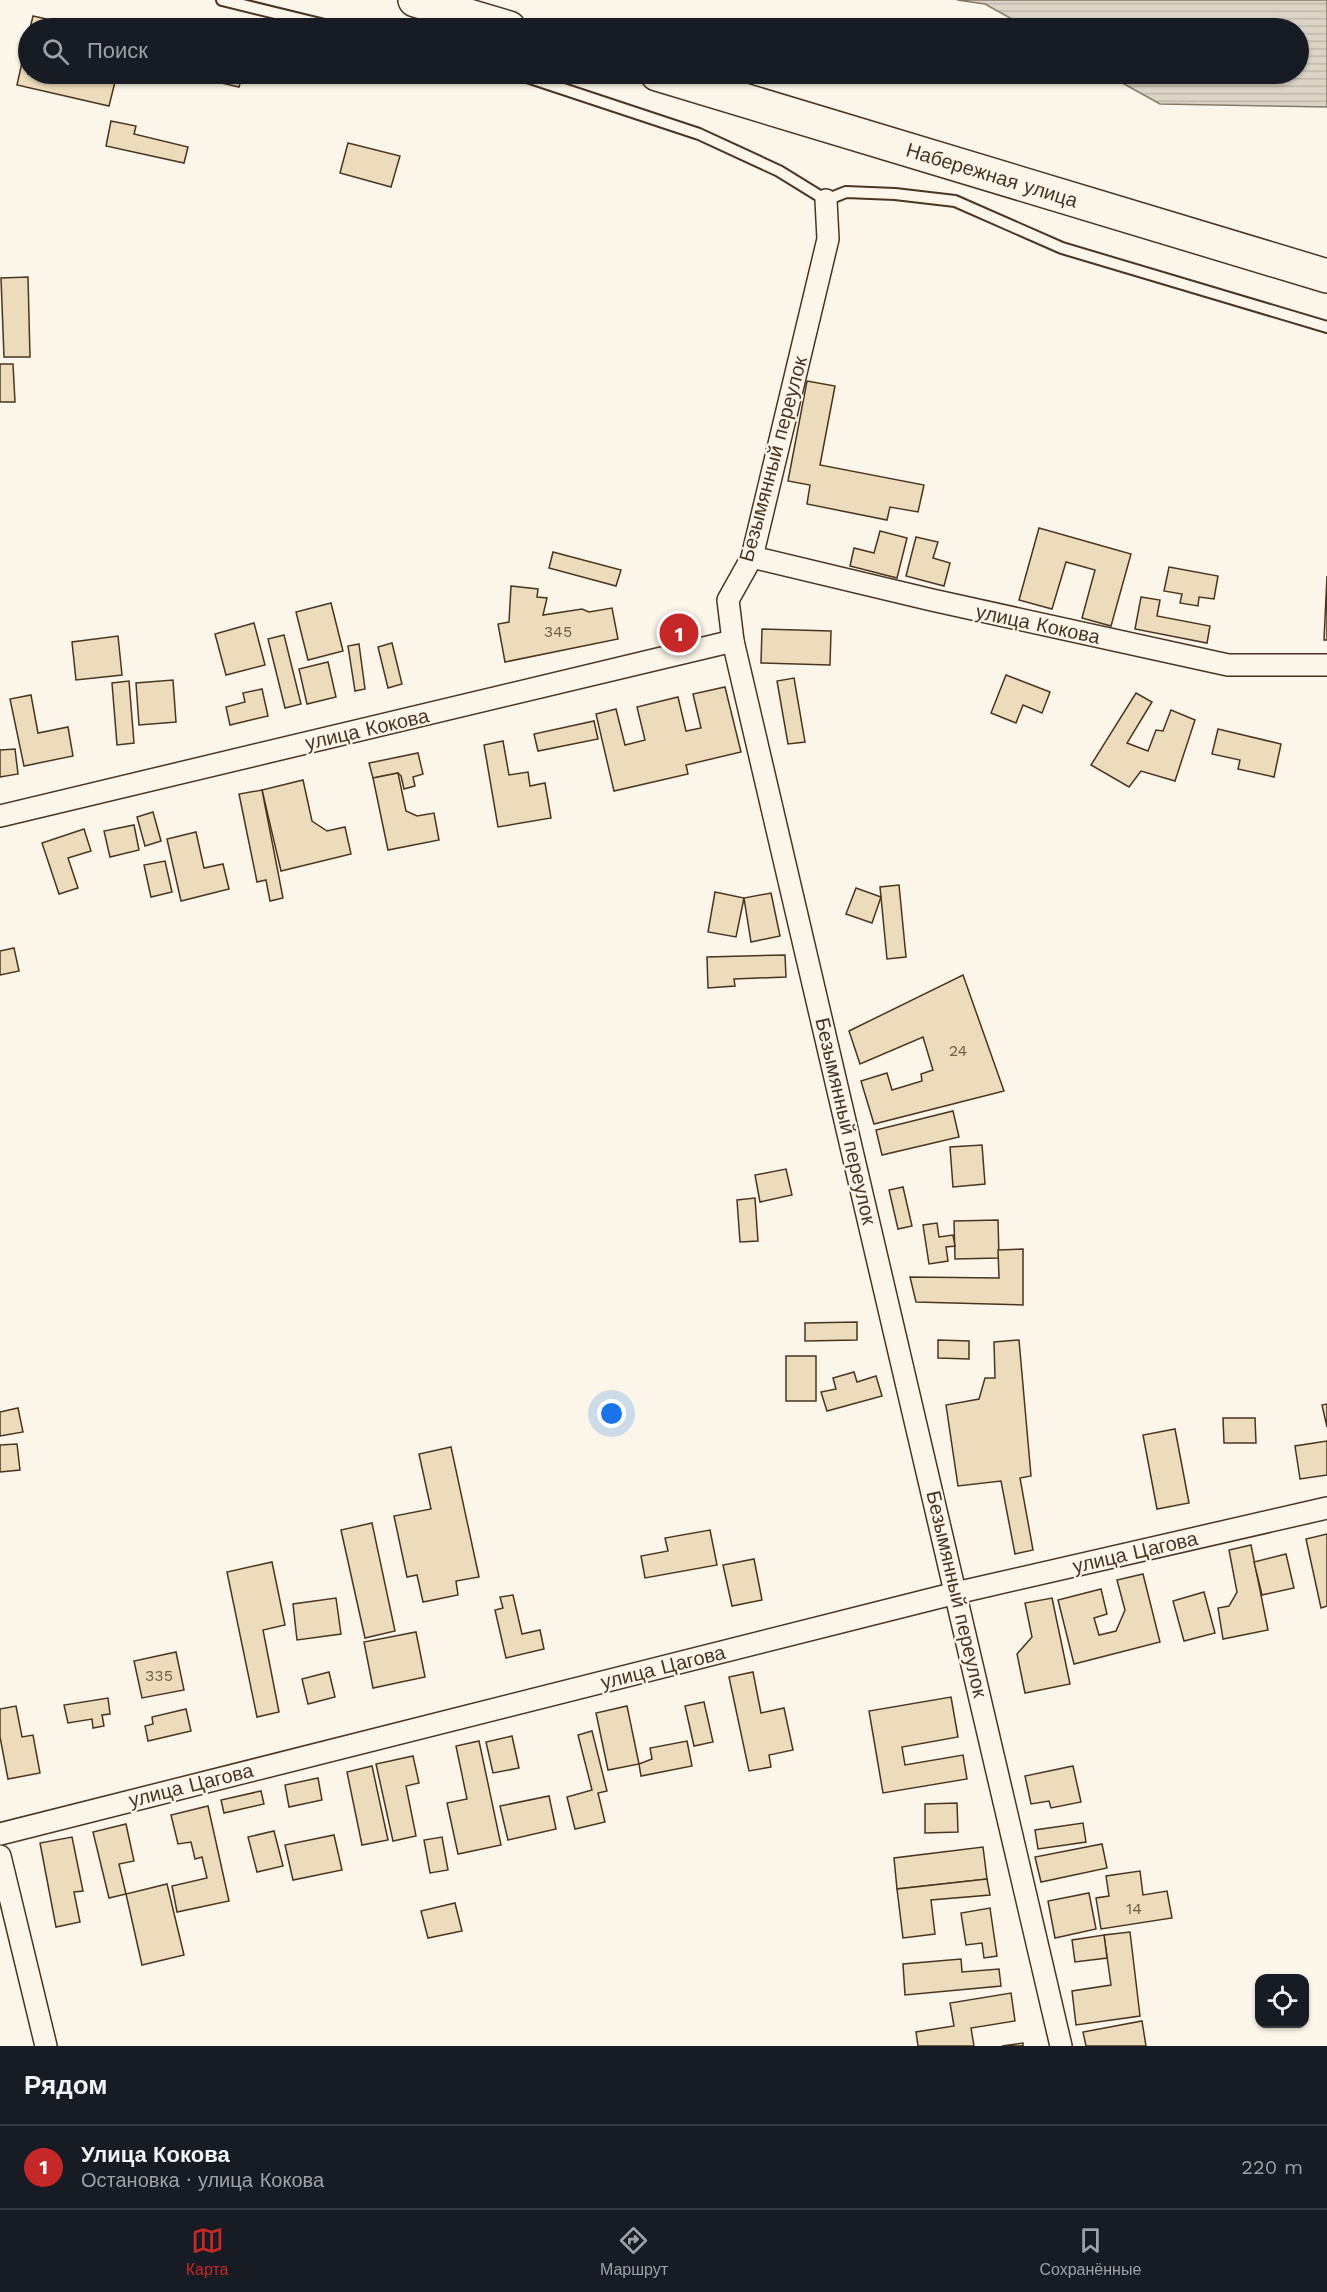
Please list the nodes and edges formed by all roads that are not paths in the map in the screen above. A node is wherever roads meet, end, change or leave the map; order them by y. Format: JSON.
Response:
{"nodes":[{"id":1,"x":222,"y":0,"type":"edge"},
{"id":2,"x":415,"y":0,"type":"edge"},
{"id":3,"x":296,"y":18,"type":"edge"},
{"id":4,"x":475,"y":18,"type":"edge"},
{"id":5,"x":548,"y":84,"type":"edge"},
{"id":6,"x":690,"y":84,"type":"edge"},
{"id":7,"x":826,"y":200,"type":"junction"},
{"id":8,"x":1327,"y":276,"type":"edge"},
{"id":9,"x":1327,"y":327,"type":"edge"},
{"id":10,"x":752,"y":556,"type":"junction"},
{"id":11,"x":733,"y":641,"type":"junction"},
{"id":12,"x":1327,"y":666,"type":"edge"},
{"id":13,"x":0,"y":816,"type":"edge"},
{"id":14,"x":1327,"y":1508,"type":"edge"},
{"id":15,"x":956,"y":1593,"type":"junction"},
{"id":16,"x":0,"y":1834,"type":"edge"},
{"id":17,"x":0,"y":1856,"type":"edge"},
{"id":18,"x":46,"y":2046,"type":"edge"},
{"id":19,"x":1061,"y":2046,"type":"edge"}],
"edges":[{"from":1,"to":3,"type":"lane"},
{"from":2,"to":4,"type":"main road"},
{"from":5,"to":7,"type":"lane"},
{"from":6,"to":8,"type":"main road","name":"Набережная улица"},
{"from":7,"to":9,"type":"lane"},
{"from":7,"to":10,"type":"street","name":"Безымянный переулок"},
{"from":10,"to":11,"type":"street","name":"Безымянный переулок"},
{"from":10,"to":12,"type":"street","name":"улица Кокова"},
{"from":11,"to":13,"type":"street","name":"улица Кокова"},
{"from":11,"to":15,"type":"street","name":"Безымянный переулок"},
{"from":14,"to":15,"type":"street","name":"улица Цагова"},
{"from":15,"to":16,"type":"street","name":"улица Цагова"},
{"from":15,"to":19,"type":"street","name":"Безымянный переулок"},
{"from":17,"to":18,"type":"street"}]}
